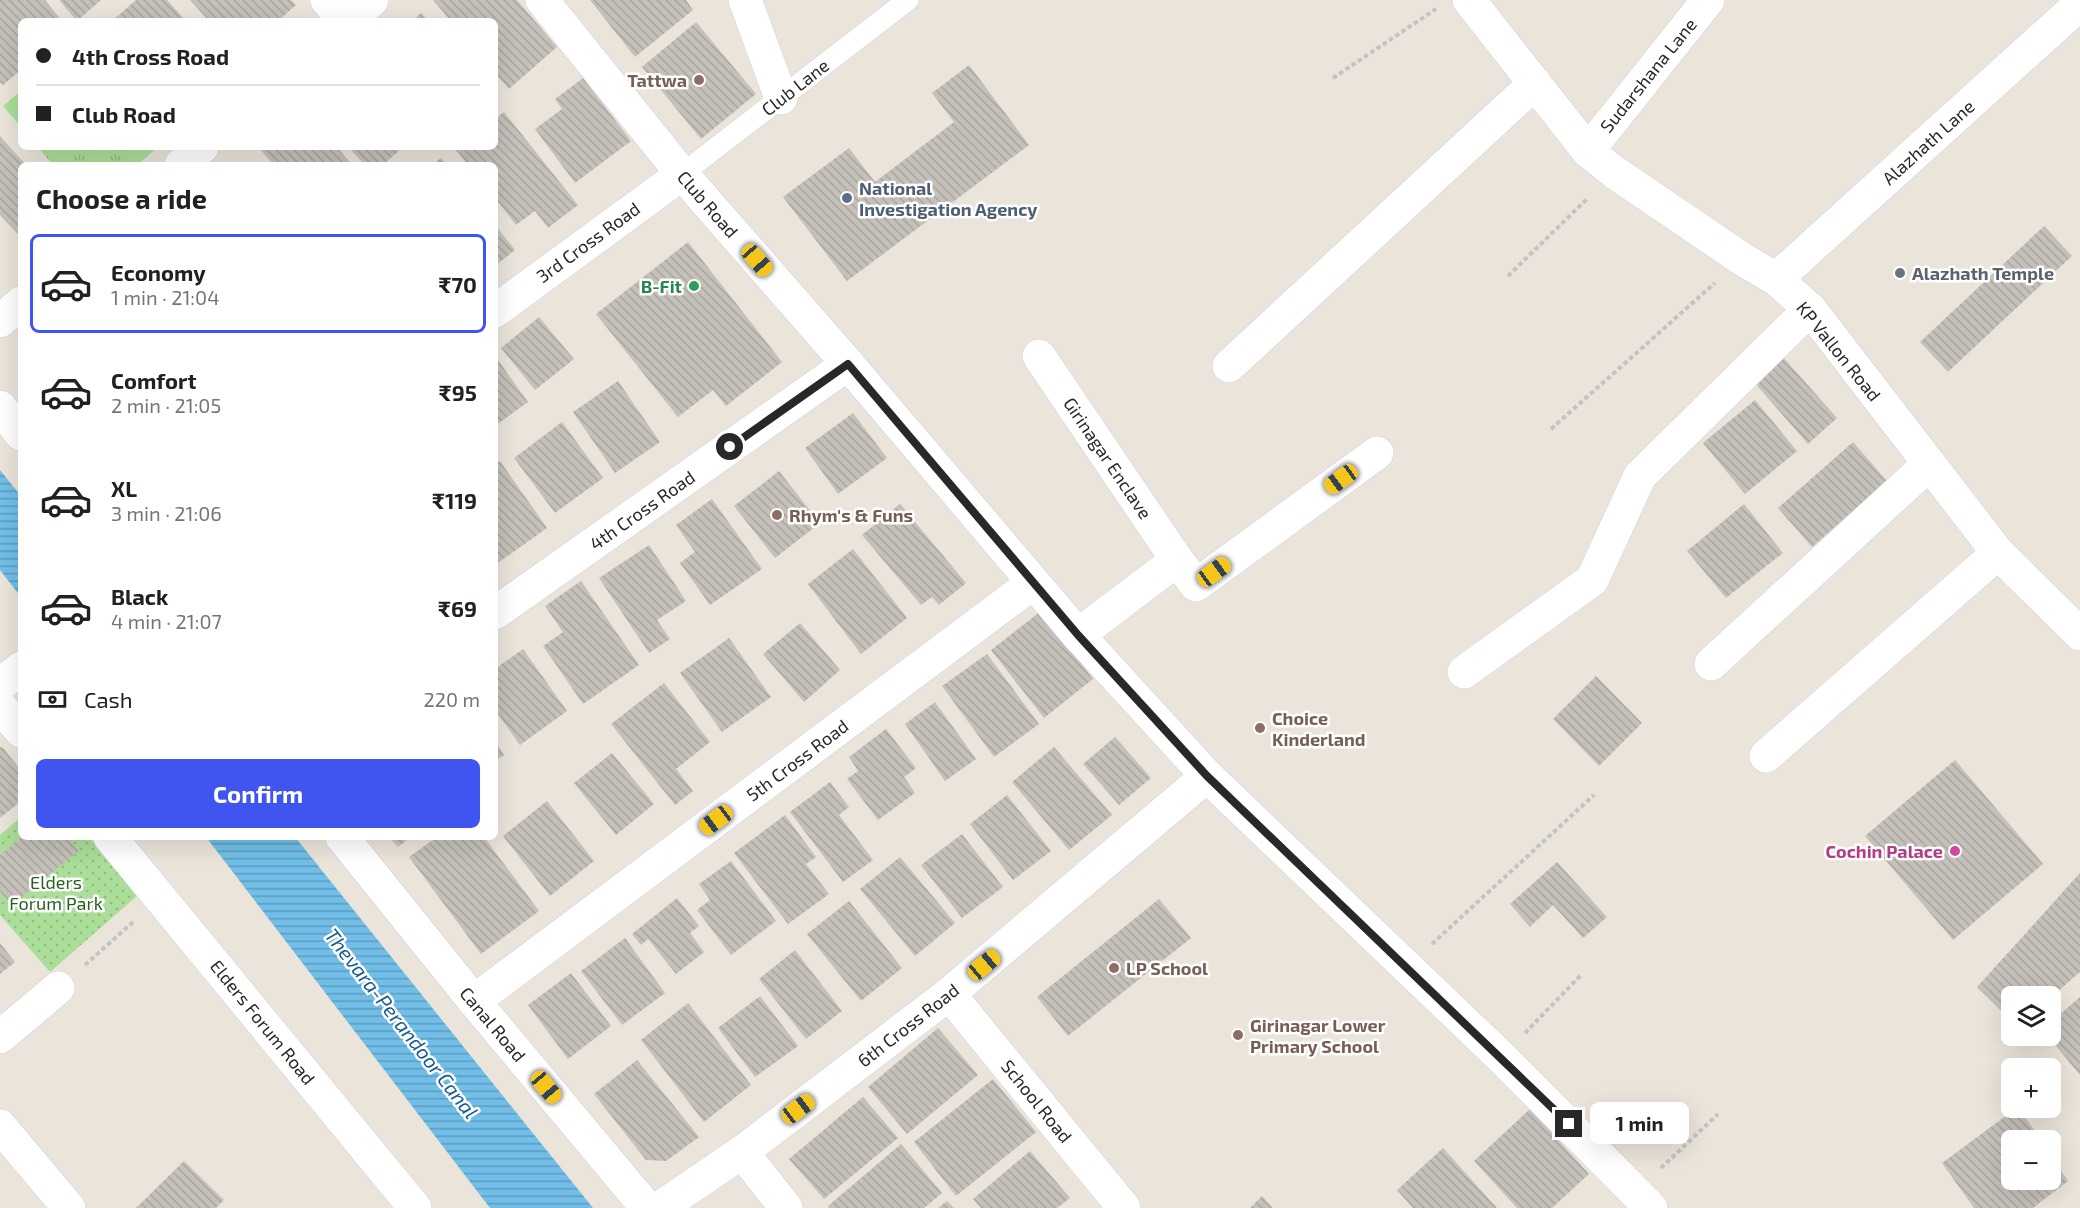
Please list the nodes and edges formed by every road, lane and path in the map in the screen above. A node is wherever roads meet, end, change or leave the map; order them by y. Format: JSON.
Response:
{"nodes":[{"id":1,"x":327,"y":0,"type":"edge"},
{"id":2,"x":372,"y":0,"type":"edge"},
{"id":3,"x":542,"y":0,"type":"edge"},
{"id":4,"x":745,"y":0,"type":"edge"},
{"id":5,"x":908,"y":0,"type":"edge"},
{"id":6,"x":1708,"y":0,"type":"edge"},
{"id":7,"x":1454,"y":3,"type":"edge"},
{"id":8,"x":2080,"y":4,"type":"edge"},
{"id":9,"x":344,"y":18,"type":"edge"},
{"id":10,"x":351,"y":18,"type":"edge"},
{"id":11,"x":1334,"y":78,"type":"dead end"},
{"id":12,"x":1535,"y":83,"type":"junction"},
{"id":13,"x":781,"y":98,"type":"junction"},
{"id":14,"x":198,"y":150,"type":"edge"},
{"id":15,"x":1588,"y":151,"type":"junction"},
{"id":16,"x":184,"y":162,"type":"edge"},
{"id":17,"x":1614,"y":172,"type":"junction"},
{"id":18,"x":682,"y":174,"type":"junction"},
{"id":19,"x":1742,"y":259,"type":"junction"},
{"id":20,"x":1508,"y":276,"type":"dead end"},
{"id":21,"x":1776,"y":279,"type":"junction"},
{"id":22,"x":18,"y":306,"type":"edge"},
{"id":23,"x":498,"y":309,"type":"edge"},
{"id":24,"x":1810,"y":309,"type":"junction"},
{"id":25,"x":0,"y":321,"type":"edge"},
{"id":26,"x":1039,"y":356,"type":"dead end"},
{"id":27,"x":848,"y":364,"type":"junction"},
{"id":28,"x":1228,"y":366,"type":"dead end"},
{"id":29,"x":0,"y":407,"type":"edge"},
{"id":30,"x":1551,"y":429,"type":"dead end"},
{"id":31,"x":18,"y":430,"type":"edge"},
{"id":32,"x":1377,"y":453,"type":"dead end"},
{"id":33,"x":1928,"y":465,"type":"junction"},
{"id":34,"x":1998,"y":554,"type":"junction"},
{"id":35,"x":1177,"y":560,"type":"junction"},
{"id":36,"x":1034,"y":583,"type":"junction"},
{"id":37,"x":498,"y":611,"type":"edge"},
{"id":38,"x":2080,"y":634,"type":"edge"},
{"id":39,"x":1078,"y":635,"type":"junction"},
{"id":40,"x":1711,"y":664,"type":"dead end"},
{"id":41,"x":18,"y":671,"type":"edge"},
{"id":42,"x":1464,"y":672,"type":"dead end"},
{"id":43,"x":0,"y":686,"type":"edge"},
{"id":44,"x":0,"y":706,"type":"edge"},
{"id":45,"x":18,"y":727,"type":"edge"},
{"id":46,"x":1766,"y":756,"type":"dead end"},
{"id":47,"x":1207,"y":776,"type":"junction"},
{"id":48,"x":1594,"y":795,"type":"dead end"},
{"id":49,"x":112,"y":840,"type":"edge"},
{"id":50,"x":344,"y":840,"type":"edge"},
{"id":51,"x":160,"y":897,"type":"junction"},
{"id":52,"x":1407,"y":966,"type":"junction"},
{"id":53,"x":1582,"y":974,"type":"dead end"},
{"id":54,"x":58,"y":988,"type":"joint"},
{"id":55,"x":949,"y":994,"type":"junction"},
{"id":56,"x":474,"y":1001,"type":"junction"},
{"id":57,"x":0,"y":1037,"type":"edge"},
{"id":58,"x":1501,"y":1057,"type":"junction"},
{"id":59,"x":1718,"y":1114,"type":"dead end"},
{"id":60,"x":0,"y":1126,"type":"edge"},
{"id":61,"x":742,"y":1152,"type":"junction"},
{"id":62,"x":1636,"y":1202,"type":"edge"},
{"id":63,"x":69,"y":1208,"type":"edge"},
{"id":64,"x":415,"y":1208,"type":"edge"},
{"id":65,"x":647,"y":1208,"type":"edge"},
{"id":66,"x":660,"y":1208,"type":"edge"},
{"id":67,"x":786,"y":1208,"type":"edge"},
{"id":68,"x":1124,"y":1208,"type":"edge"}],
"edges":[{"from":1,"to":9,"type":"street"},
{"from":2,"to":10,"type":"street"},
{"from":3,"to":18,"type":"street","name":"Club Road"},
{"from":4,"to":13,"type":"street"},
{"from":5,"to":13,"type":"lane","name":"Club Lane"},
{"from":6,"to":15,"type":"street","name":"Sudarshana Lane"},
{"from":7,"to":11,"type":"path"},
{"from":7,"to":12,"type":"street","name":"KP Vallon Road"},
{"from":8,"to":21,"type":"street","name":"Alazhath Lane"},
{"from":12,"to":15,"type":"street","name":"KP Vallon Road"},
{"from":12,"to":28,"type":"street"},
{"from":13,"to":18,"type":"lane","name":"Club Lane"},
{"from":14,"to":16,"type":"street"},
{"from":15,"to":17,"type":"street","name":"KP Vallon Road"},
{"from":17,"to":19,"type":"street","name":"KP Vallon Road"},
{"from":17,"to":20,"type":"path"},
{"from":18,"to":23,"type":"street","name":"3rd Cross Road"},
{"from":18,"to":27,"type":"street","name":"Club Road"},
{"from":19,"to":21,"type":"street","name":"KP Vallon Road"},
{"from":19,"to":30,"type":"path"},
{"from":21,"to":24,"type":"street","name":"KP Vallon Road"},
{"from":22,"to":25,"type":"street"},
{"from":24,"to":33,"type":"street","name":"KP Vallon Road"},
{"from":24,"to":42,"type":"street"},
{"from":26,"to":35,"type":"street","name":"Girinagar Enclave"},
{"from":27,"to":36,"type":"street","name":"Club Road"},
{"from":27,"to":37,"type":"street","name":"4th Cross Road"},
{"from":29,"to":31,"type":"street"},
{"from":32,"to":35,"type":"street","name":"Girinagar Enclave"},
{"from":33,"to":34,"type":"street","name":"KP Vallon Road"},
{"from":33,"to":40,"type":"street"},
{"from":34,"to":38,"type":"street","name":"KP Vallon Road"},
{"from":34,"to":46,"type":"street"},
{"from":35,"to":39,"type":"street"},
{"from":36,"to":39,"type":"street","name":"Club Road"},
{"from":36,"to":56,"type":"street","name":"5th Cross Road"},
{"from":39,"to":47,"type":"street","name":"Club Road"},
{"from":41,"to":43,"type":"street"},
{"from":44,"to":45,"type":"street"},
{"from":47,"to":52,"type":"street","name":"Club Road"},
{"from":47,"to":55,"type":"street","name":"6th Cross Road"},
{"from":48,"to":52,"type":"path"},
{"from":49,"to":51,"type":"street","name":"Elders Forum Road"},
{"from":50,"to":56,"type":"street","name":"Canal Road"},
{"from":51,"to":54,"type":"path"},
{"from":51,"to":64,"type":"street","name":"Elders Forum Road"},
{"from":52,"to":58,"type":"street","name":"Club Road"},
{"from":53,"to":58,"type":"path"},
{"from":54,"to":57,"type":"street"},
{"from":55,"to":61,"type":"street","name":"6th Cross Road"},
{"from":55,"to":68,"type":"street","name":"School Road"},
{"from":56,"to":65,"type":"street","name":"Canal Road"},
{"from":58,"to":62,"type":"street","name":"Club Road"},
{"from":59,"to":62,"type":"path"},
{"from":60,"to":63,"type":"street"},
{"from":61,"to":66,"type":"street"},
{"from":61,"to":67,"type":"street"}]}
